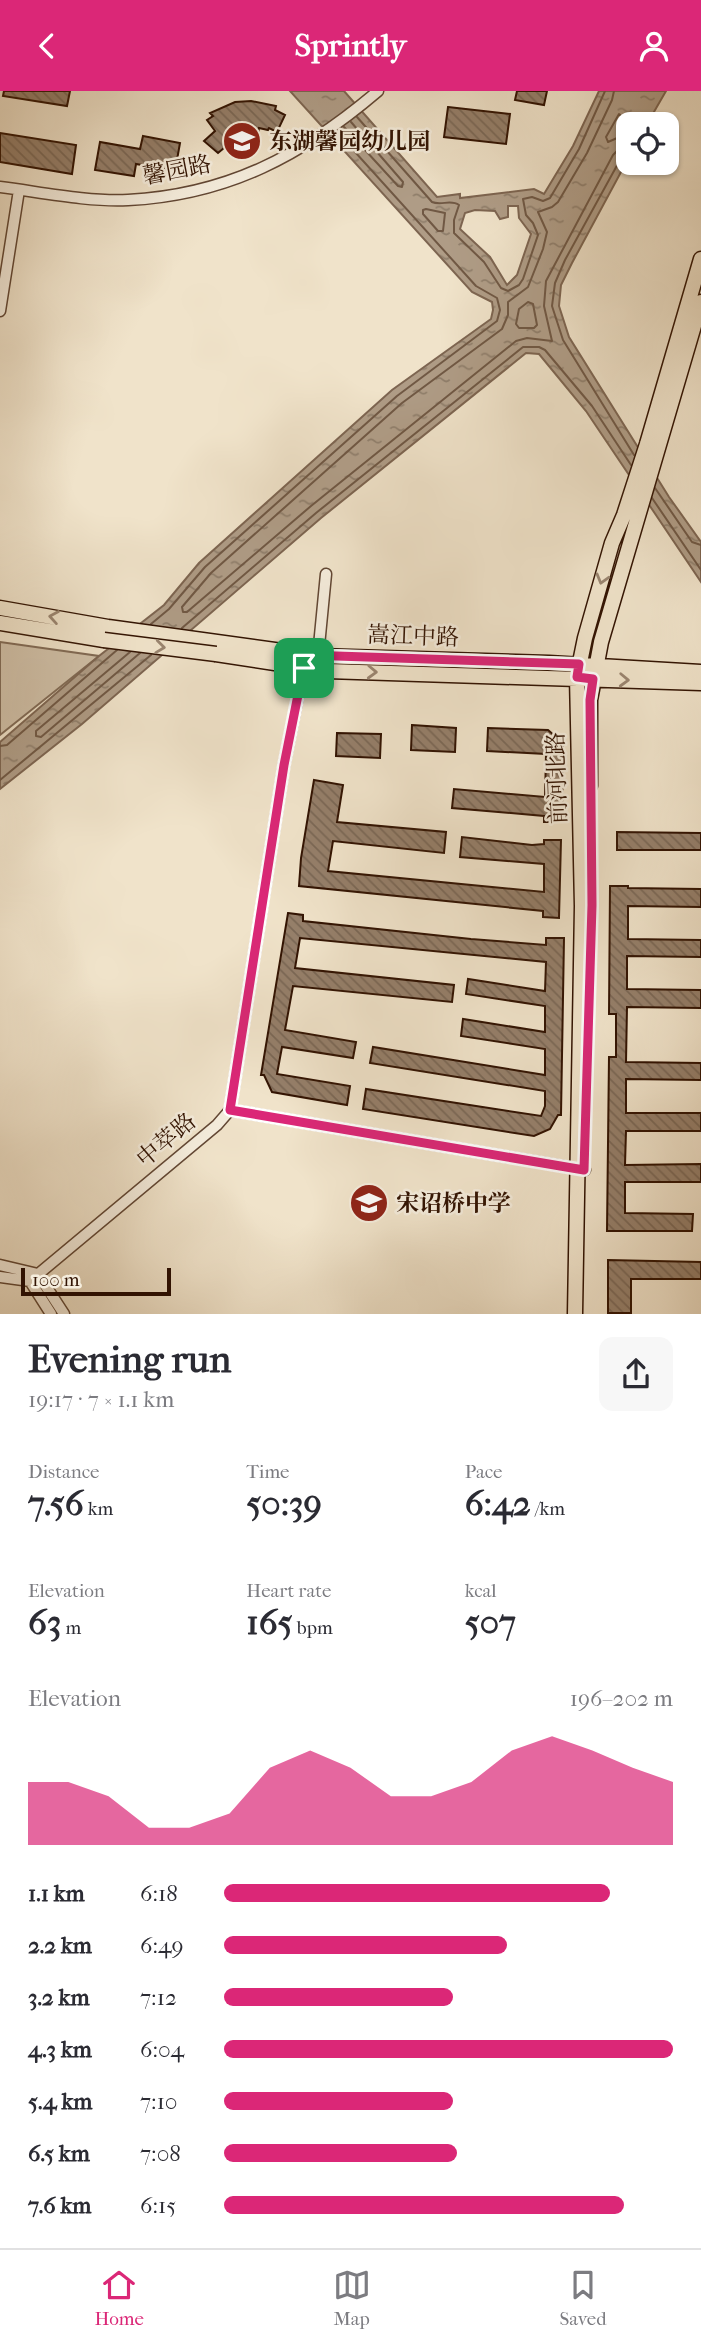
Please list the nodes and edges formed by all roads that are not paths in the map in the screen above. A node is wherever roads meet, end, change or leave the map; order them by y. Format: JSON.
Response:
{"nodes":[{"id":1,"x":378,"y":91,"type":"edge"},
{"id":2,"x":0,"y":187,"type":"edge"},
{"id":3,"x":19,"y":190,"type":"junction"},
{"id":4,"x":701,"y":259,"type":"edge"},
{"id":5,"x":701,"y":302,"type":"edge"},
{"id":6,"x":0,"y":311,"type":"edge"},
{"id":7,"x":651,"y":449,"type":"junction"},
{"id":8,"x":629,"y":521,"type":"junction"},
{"id":9,"x":326,"y":574,"type":"dead end"},
{"id":10,"x":0,"y":608,"type":"edge"},
{"id":11,"x":0,"y":622,"type":"edge"},
{"id":12,"x":106,"y":634,"type":"junction"},
{"id":13,"x":309,"y":659,"type":"junction"},
{"id":14,"x":578,"y":671,"type":"junction"},
{"id":15,"x":595,"y":672,"type":"junction"},
{"id":16,"x":701,"y":672,"type":"edge"},
{"id":17,"x":701,"y":683,"type":"edge"},
{"id":18,"x":230,"y":1110,"type":"junction"},
{"id":19,"x":581,"y":1170,"type":"junction"},
{"id":20,"x":0,"y":1265,"type":"edge"},
{"id":21,"x":0,"y":1277,"type":"edge"},
{"id":22,"x":34,"y":1277,"type":"junction"},
{"id":23,"x":51,"y":1314,"type":"edge"},
{"id":24,"x":64,"y":1314,"type":"edge"},
{"id":25,"x":575,"y":1314,"type":"edge"},
{"id":26,"x":582,"y":1314,"type":"edge"}],
"edges":[{"from":1,"to":3,"type":"street","name":"馨园路"},
{"from":2,"to":3,"type":"street","name":"馨园路"},
{"from":3,"to":6,"type":"street"},
{"from":4,"to":7,"type":"main road","name":"前河北路"},
{"from":5,"to":7,"type":"main road","name":"前河北路"},
{"from":7,"to":8,"type":"main road","name":"前河北路"},
{"from":8,"to":14,"type":"main road","name":"前河北路","one_way":true},
{"from":8,"to":15,"type":"main road","name":"前河北路"},
{"from":9,"to":13,"type":"street"},
{"from":12,"to":10,"type":"main road","name":"嵩江中路","one_way":true},
{"from":11,"to":12,"type":"main road","name":"嵩江中路"},
{"from":12,"to":13,"type":"main road","name":"嵩江中路","bridge":true},
{"from":13,"to":14,"type":"main road","name":"嵩江中路"},
{"from":13,"to":18,"type":"street"},
{"from":14,"to":15,"type":"main road","name":"嵩江中路"},
{"from":14,"to":19,"type":"main road","name":"前河北路"},
{"from":15,"to":16,"type":"main road","name":"嵩江中路"},
{"from":15,"to":17,"type":"main road","name":"嵩江中路","one_way":true},
{"from":15,"to":19,"type":"main road","name":"前河北路"},
{"from":18,"to":19,"type":"street"},
{"from":18,"to":22,"type":"street","name":"中萃路"},
{"from":19,"to":25,"type":"main road","name":"前河北路"},
{"from":19,"to":26,"type":"main road","name":"前河北路"},
{"from":20,"to":22,"type":"street"},
{"from":21,"to":22,"type":"street"},
{"from":22,"to":23,"type":"street"},
{"from":22,"to":24,"type":"street"}]}
